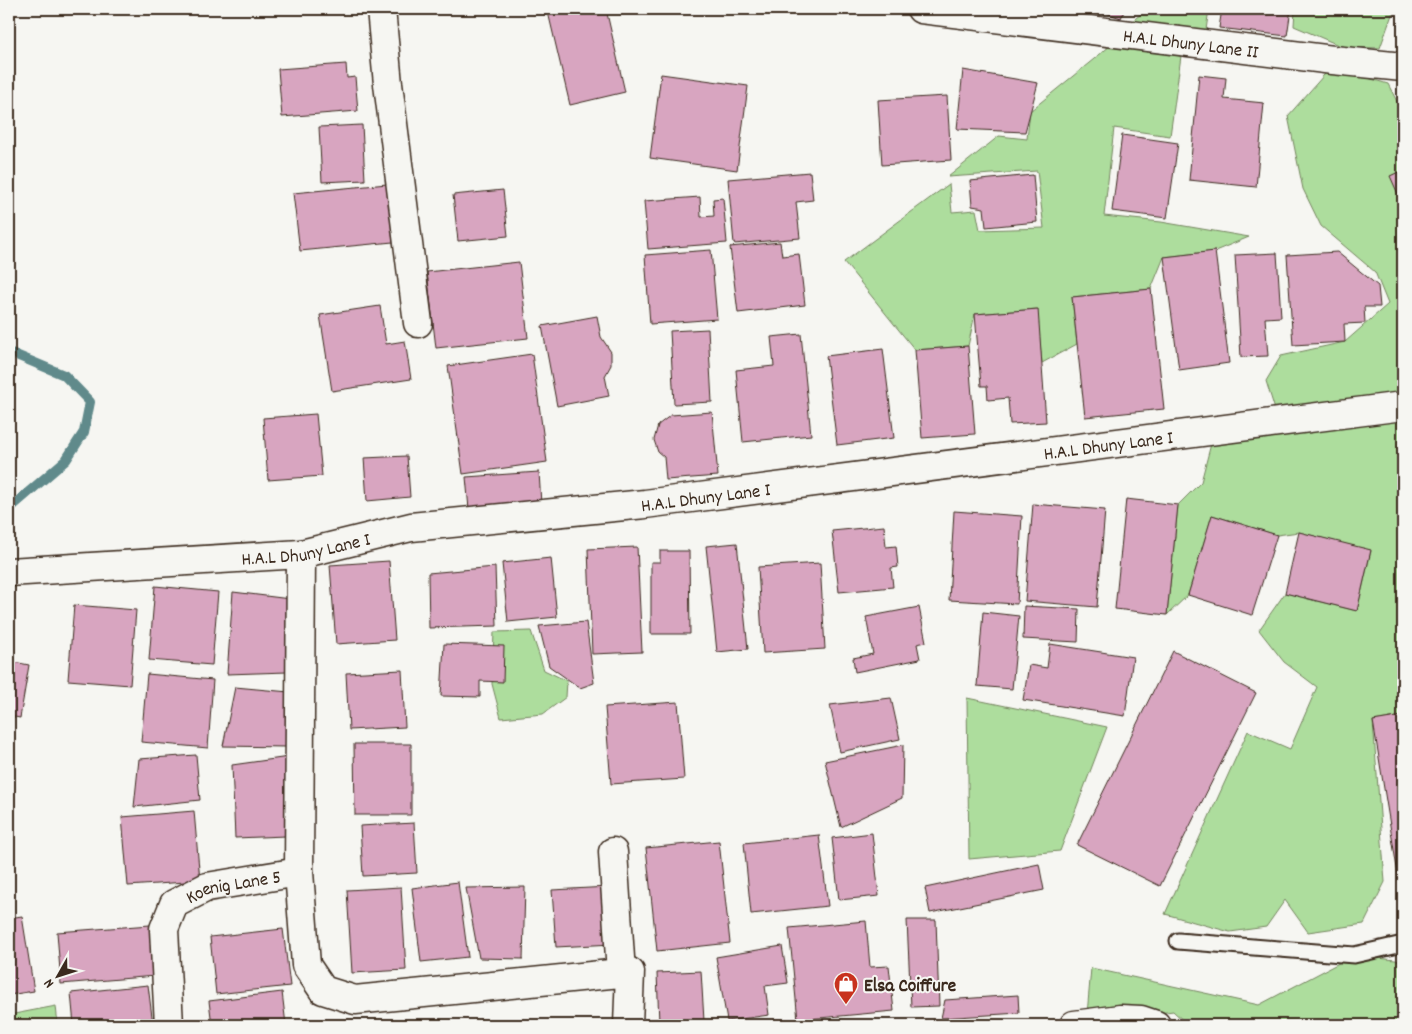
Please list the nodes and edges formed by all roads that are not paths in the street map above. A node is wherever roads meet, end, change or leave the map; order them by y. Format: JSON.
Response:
{"nodes":[{"id":1,"x":381,"y":9,"type":"edge"},
{"id":2,"x":921,"y":9,"type":"edge"},
{"id":3,"x":1403,"y":67,"type":"edge"},
{"id":4,"x":418,"y":323,"type":"dead end"},
{"id":5,"x":1403,"y":406,"type":"edge"},
{"id":6,"x":301,"y":554,"type":"junction"},
{"id":7,"x":9,"y":572,"type":"edge"},
{"id":8,"x":613,"y":852,"type":"dead end"},
{"id":9,"x":299,"y":872,"type":"junction"},
{"id":10,"x":1178,"y":941,"type":"dead end"},
{"id":11,"x":1403,"y":944,"type":"edge"},
{"id":12,"x":621,"y":973,"type":"junction"},
{"id":13,"x":169,"y":1025,"type":"edge"},
{"id":14,"x":628,"y":1025,"type":"edge"},
{"id":15,"x":1074,"y":1025,"type":"edge"},
{"id":16,"x":1156,"y":1025,"type":"edge"}],
"edges":[{"from":1,"to":4,"type":"street"},
{"from":2,"to":3,"type":"street","name":"H.A.L Dhuny Lane II"},
{"from":5,"to":6,"type":"street","name":"H.A.L Dhuny Lane I"},
{"from":6,"to":7,"type":"street","name":"H.A.L Dhuny Lane I"},
{"from":6,"to":9,"type":"street"},
{"from":8,"to":12,"type":"street"},
{"from":9,"to":12,"type":"street"},
{"from":9,"to":13,"type":"street","name":"Koenig Lane 5"},
{"from":10,"to":11,"type":"lane"},
{"from":12,"to":14,"type":"street"},
{"from":15,"to":16,"type":"street"}]}
